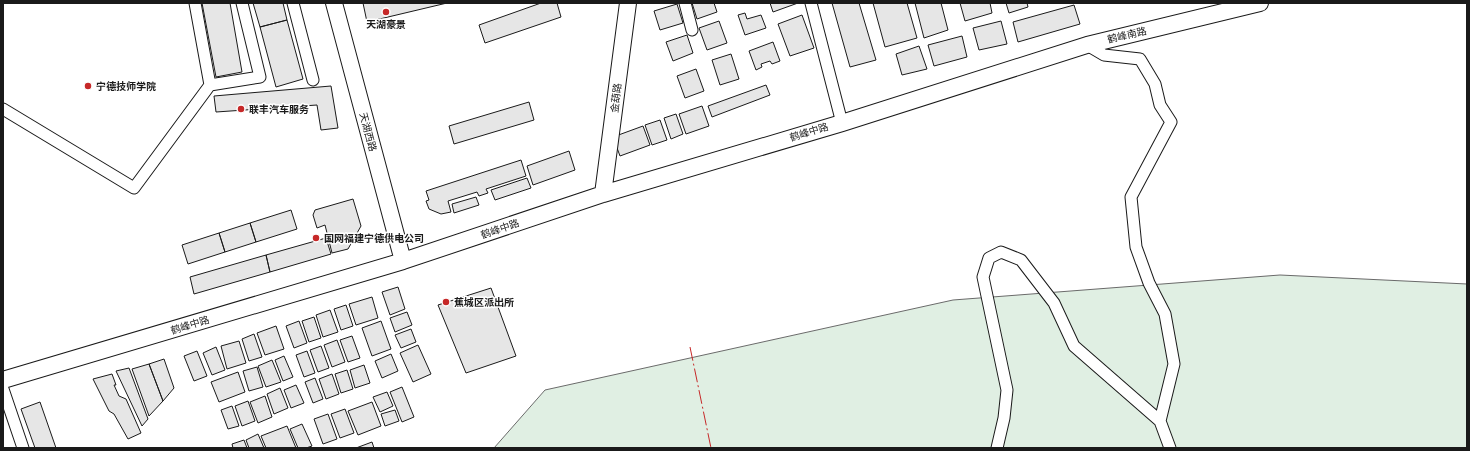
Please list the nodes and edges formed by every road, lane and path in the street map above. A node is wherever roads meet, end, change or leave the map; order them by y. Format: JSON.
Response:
{"nodes":[{"id":1,"x":195,"y":3,"type":"edge"},
{"id":2,"x":242,"y":3,"type":"edge"},
{"id":3,"x":293,"y":3,"type":"edge"},
{"id":4,"x":334,"y":3,"type":"edge"},
{"id":5,"x":628,"y":3,"type":"edge"},
{"id":6,"x":685,"y":3,"type":"edge"},
{"id":7,"x":811,"y":3,"type":"edge"},
{"id":8,"x":1260,"y":3,"type":"edge"},
{"id":9,"x":692,"y":30,"type":"dead end"},
{"id":10,"x":1087,"y":45,"type":"junction"},
{"id":11,"x":996,"y":74,"type":"joint"},
{"id":12,"x":313,"y":80,"type":"dead end"},
{"id":13,"x":210,"y":85,"type":"junction"},
{"id":14,"x":3,"y":109,"type":"edge"},
{"id":15,"x":842,"y":123,"type":"junction"},
{"id":16,"x":604,"y":194,"type":"junction"},
{"id":17,"x":403,"y":261,"type":"junction"},
{"id":18,"x":3,"y":380,"type":"edge"},
{"id":19,"x":3,"y":389,"type":"edge"},
{"id":20,"x":1160,"y":421,"type":"junction"},
{"id":21,"x":23,"y":448,"type":"edge"},
{"id":22,"x":997,"y":448,"type":"edge"},
{"id":23,"x":1170,"y":448,"type":"edge"}],
"edges":[{"from":1,"to":13,"type":"street"},
{"from":2,"to":13,"type":"street"},
{"from":3,"to":12,"type":"street"},
{"from":4,"to":17,"type":"street","name":"天湖西路"},
{"from":5,"to":16,"type":"street","name":"金葫路"},
{"from":6,"to":9,"type":"street"},
{"from":7,"to":15,"type":"street"},
{"from":8,"to":10,"type":"street","name":"鹤峰南路"},
{"from":10,"to":11,"type":"street","name":"鹤峰南路"},
{"from":10,"to":20,"type":"street"},
{"from":11,"to":15,"type":"street","name":"鹤峰中路"},
{"from":13,"to":14,"type":"street"},
{"from":15,"to":16,"type":"street","name":"鹤峰中路"},
{"from":16,"to":17,"type":"street","name":"鹤峰中路"},
{"from":17,"to":18,"type":"street","name":"鹤峰中路"},
{"from":19,"to":21,"type":"street"},
{"from":20,"to":22,"type":"street"},
{"from":20,"to":23,"type":"street"}]}
